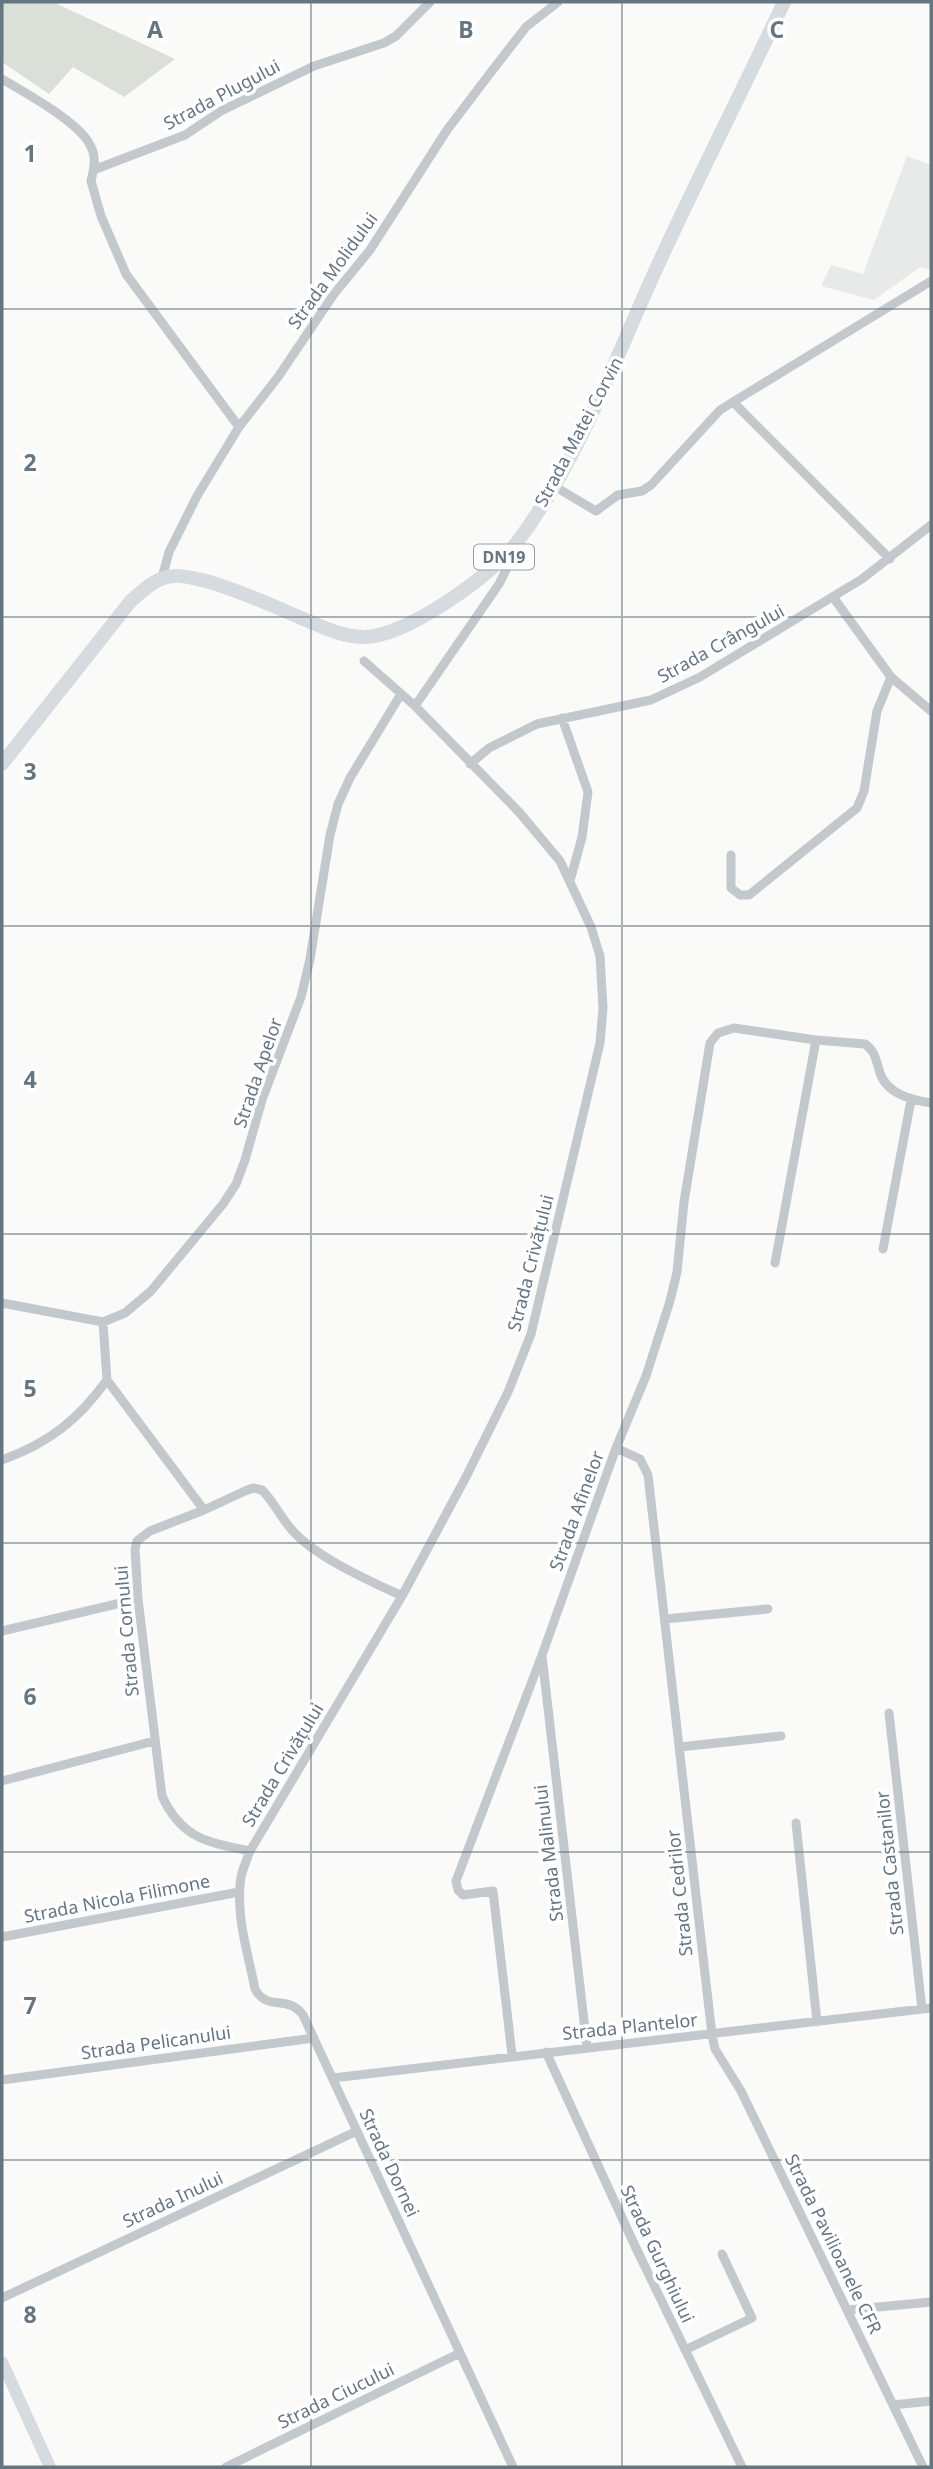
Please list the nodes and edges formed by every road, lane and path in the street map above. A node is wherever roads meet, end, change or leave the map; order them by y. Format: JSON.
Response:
{"nodes":[{"id":1,"x":430,"y":2,"type":"edge"},
{"id":2,"x":558,"y":2,"type":"edge"},
{"id":3,"x":784,"y":2,"type":"edge"},
{"id":4,"x":2,"y":79,"type":"edge"},
{"id":5,"x":96,"y":169,"type":"junction"},
{"id":6,"x":931,"y":281,"type":"edge"},
{"id":7,"x":733,"y":402,"type":"junction"},
{"id":8,"x":239,"y":427,"type":"junction"},
{"id":9,"x":554,"y":486,"type":"junction"},
{"id":10,"x":931,"y":526,"type":"edge"},
{"id":11,"x":506,"y":555,"type":"junction"},
{"id":12,"x":890,"y":559,"type":"junction"},
{"id":13,"x":162,"y":578,"type":"junction"},
{"id":14,"x":833,"y":597,"type":"junction"},
{"id":15,"x":364,"y":661,"type":"dead end"},
{"id":16,"x":891,"y":677,"type":"junction"},
{"id":17,"x":401,"y":694,"type":"junction"},
{"id":18,"x":415,"y":706,"type":"junction"},
{"id":19,"x":931,"y":710,"type":"edge"},
{"id":20,"x":562,"y":718,"type":"junction"},
{"id":21,"x":2,"y":764,"type":"edge"},
{"id":22,"x":470,"y":764,"type":"junction"},
{"id":23,"x":731,"y":855,"type":"dead end"},
{"id":24,"x":570,"y":881,"type":"junction"},
{"id":25,"x":816,"y":1040,"type":"junction"},
{"id":26,"x":911,"y":1100,"type":"junction"},
{"id":27,"x":931,"y":1103,"type":"edge"},
{"id":28,"x":883,"y":1249,"type":"dead end"},
{"id":29,"x":775,"y":1263,"type":"dead end"},
{"id":30,"x":2,"y":1303,"type":"edge"},
{"id":31,"x":103,"y":1322,"type":"junction"},
{"id":32,"x":107,"y":1380,"type":"junction"},
{"id":33,"x":616,"y":1448,"type":"junction"},
{"id":34,"x":2,"y":1460,"type":"edge"},
{"id":35,"x":204,"y":1510,"type":"junction"},
{"id":36,"x":401,"y":1596,"type":"junction"},
{"id":37,"x":138,"y":1599,"type":"junction"},
{"id":38,"x":768,"y":1609,"type":"dead end"},
{"id":39,"x":665,"y":1619,"type":"junction"},
{"id":40,"x":2,"y":1631,"type":"edge"},
{"id":41,"x":542,"y":1655,"type":"junction"},
{"id":42,"x":889,"y":1713,"type":"dead end"},
{"id":43,"x":781,"y":1736,"type":"dead end"},
{"id":44,"x":154,"y":1741,"type":"junction"},
{"id":45,"x":680,"y":1747,"type":"junction"},
{"id":46,"x":2,"y":1781,"type":"edge"},
{"id":47,"x":796,"y":1823,"type":"dead end"},
{"id":48,"x":250,"y":1851,"type":"junction"},
{"id":49,"x":239,"y":1892,"type":"junction"},
{"id":50,"x":2,"y":1937,"type":"edge"},
{"id":51,"x":926,"y":2009,"type":"edge"},
{"id":52,"x":817,"y":2022,"type":"junction"},
{"id":53,"x":712,"y":2035,"type":"junction"},
{"id":54,"x":314,"y":2038,"type":"junction"},
{"id":55,"x":587,"y":2047,"type":"junction"},
{"id":56,"x":546,"y":2052,"type":"junction"},
{"id":57,"x":512,"y":2055,"type":"junction"},
{"id":58,"x":332,"y":2078,"type":"junction"},
{"id":59,"x":2,"y":2080,"type":"edge"},
{"id":60,"x":357,"y":2131,"type":"junction"},
{"id":61,"x":722,"y":2254,"type":"dead end"},
{"id":62,"x":2,"y":2298,"type":"edge"},
{"id":63,"x":931,"y":2302,"type":"edge"},
{"id":64,"x":847,"y":2310,"type":"junction"},
{"id":65,"x":685,"y":2350,"type":"junction"},
{"id":66,"x":460,"y":2353,"type":"junction"},
{"id":67,"x":2,"y":2362,"type":"edge"},
{"id":68,"x":931,"y":2401,"type":"edge"},
{"id":69,"x":893,"y":2404,"type":"junction"},
{"id":70,"x":50,"y":2467,"type":"edge"},
{"id":71,"x":226,"y":2467,"type":"edge"},
{"id":72,"x":513,"y":2467,"type":"edge"},
{"id":73,"x":742,"y":2467,"type":"edge"},
{"id":74,"x":923,"y":2467,"type":"edge"}],
"edges":[{"from":1,"to":5,"type":"street","name":"Strada Plugului"},
{"from":2,"to":8,"type":"street","name":"Strada Molidului"},
{"from":3,"to":9,"type":"main road","name":"Strada Matei Corvin","number":"DN19"},
{"from":4,"to":5,"type":"street"},
{"from":5,"to":8,"type":"street"},
{"from":6,"to":7,"type":"street"},
{"from":7,"to":9,"type":"street"},
{"from":7,"to":12,"type":"street"},
{"from":8,"to":13,"type":"street","name":"Strada Molidului"},
{"from":9,"to":11,"type":"main road","name":"Strada Matei Corvin","number":"DN19"},
{"from":10,"to":12,"type":"street","name":"Strada Crângului"},
{"from":11,"to":13,"type":"main road","name":"Strada Matei Corvin","number":"DN19"},
{"from":11,"to":18,"type":"street"},
{"from":12,"to":14,"type":"street","name":"Strada Crângului"},
{"from":13,"to":21,"type":"main road"},
{"from":14,"to":16,"type":"street"},
{"from":14,"to":20,"type":"street","name":"Strada Crângului"},
{"from":15,"to":17,"type":"street","name":"Strada Crivățului"},
{"from":16,"to":19,"type":"street"},
{"from":16,"to":23,"type":"street"},
{"from":17,"to":18,"type":"street","name":"Strada Crivățului"},
{"from":17,"to":31,"type":"street","name":"Strada Apelor"},
{"from":18,"to":22,"type":"street","name":"Strada Crivățului"},
{"from":20,"to":22,"type":"street","name":"Strada Crângului"},
{"from":20,"to":24,"type":"street"},
{"from":22,"to":24,"type":"street","name":"Strada Crivățului"},
{"from":24,"to":36,"type":"street","name":"Strada Crivățului"},
{"from":25,"to":26,"type":"street","name":"Strada Afinelor"},
{"from":25,"to":29,"type":"street"},
{"from":25,"to":33,"type":"street","name":"Strada Afinelor"},
{"from":26,"to":27,"type":"street","name":"Strada Afinelor"},
{"from":26,"to":28,"type":"street"},
{"from":30,"to":31,"type":"street"},
{"from":31,"to":32,"type":"street"},
{"from":32,"to":34,"type":"street"},
{"from":32,"to":35,"type":"street"},
{"from":33,"to":39,"type":"street","name":"Strada Cedrilor"},
{"from":33,"to":41,"type":"street","name":"Strada Afinelor"},
{"from":35,"to":36,"type":"street","name":"Strada Cornului"},
{"from":35,"to":37,"type":"street","name":"Strada Cornului"},
{"from":36,"to":48,"type":"street","name":"Strada Crivățului"},
{"from":37,"to":40,"type":"street"},
{"from":37,"to":44,"type":"street","name":"Strada Cornului"},
{"from":38,"to":39,"type":"street"},
{"from":39,"to":45,"type":"street","name":"Strada Cedrilor"},
{"from":41,"to":55,"type":"street","name":"Strada Malinului"},
{"from":41,"to":57,"type":"street","name":"Strada Afinelor"},
{"from":42,"to":51,"type":"street","name":"Strada Castanilor"},
{"from":43,"to":45,"type":"street"},
{"from":44,"to":46,"type":"street"},
{"from":44,"to":48,"type":"street","name":"Strada Cornului"},
{"from":45,"to":53,"type":"street","name":"Strada Cedrilor"},
{"from":47,"to":52,"type":"street"},
{"from":48,"to":49,"type":"street","name":"Strada Crivățului"},
{"from":49,"to":50,"type":"street","name":"Strada Nicola Filimone"},
{"from":49,"to":54,"type":"street","name":"Strada Dornei"},
{"from":51,"to":52,"type":"street","name":"Strada Plantelor"},
{"from":52,"to":53,"type":"street","name":"Strada Plantelor"},
{"from":53,"to":55,"type":"street","name":"Strada Plantelor"},
{"from":53,"to":64,"type":"street","name":"Strada Pavilioanele CFR"},
{"from":54,"to":58,"type":"street","name":"Strada Dornei"},
{"from":54,"to":59,"type":"street","name":"Strada Pelicanului"},
{"from":55,"to":56,"type":"street","name":"Strada Plantelor"},
{"from":56,"to":57,"type":"street","name":"Strada Plantelor"},
{"from":56,"to":65,"type":"street","name":"Strada Gurghiului"},
{"from":57,"to":58,"type":"street","name":"Strada Plantelor"},
{"from":58,"to":60,"type":"street","name":"Strada Dornei"},
{"from":60,"to":62,"type":"street","name":"Strada Inului"},
{"from":60,"to":66,"type":"street","name":"Strada Dornei"},
{"from":61,"to":65,"type":"street"},
{"from":63,"to":64,"type":"street"},
{"from":64,"to":69,"type":"street","name":"Strada Pavilioanele CFR"},
{"from":65,"to":73,"type":"street","name":"Strada Gurghiului"},
{"from":66,"to":71,"type":"street","name":"Strada Ciucului"},
{"from":66,"to":72,"type":"street","name":"Strada Dornei"},
{"from":67,"to":70,"type":"main road"},
{"from":68,"to":69,"type":"street"},
{"from":69,"to":74,"type":"street","name":"Strada Pavilioanele CFR"}]}
